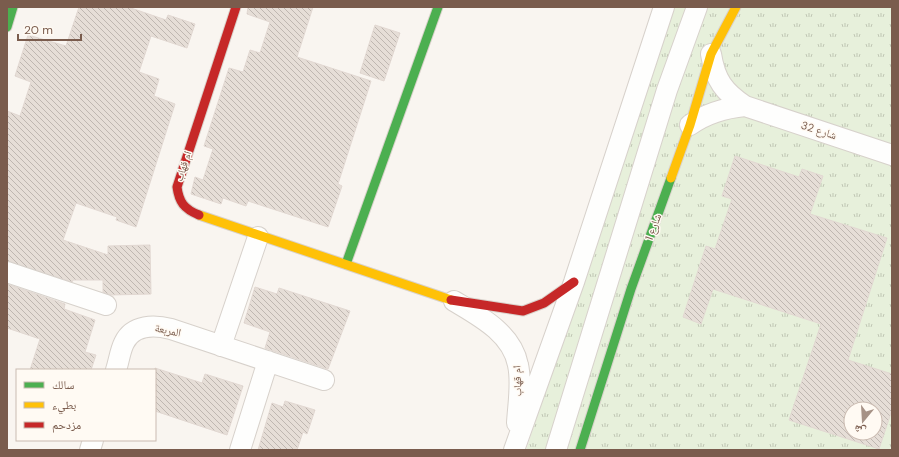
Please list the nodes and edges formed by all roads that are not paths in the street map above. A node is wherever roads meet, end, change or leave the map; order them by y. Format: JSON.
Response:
{"nodes":[{"id":1,"x":14,"y":7,"type":"edge"},
{"id":2,"x":236,"y":7,"type":"edge"},
{"id":3,"x":438,"y":7,"type":"edge"},
{"id":4,"x":664,"y":7,"type":"edge"},
{"id":5,"x":697,"y":7,"type":"edge"},
{"id":6,"x":736,"y":7,"type":"edge"},
{"id":7,"x":7,"y":27,"type":"edge"},
{"id":8,"x":711,"y":54,"type":"junction"},
{"id":9,"x":746,"y":106,"type":"junction"},
{"id":10,"x":690,"y":125,"type":"junction"},
{"id":11,"x":892,"y":155,"type":"edge"},
{"id":12,"x":258,"y":237,"type":"junction"},
{"id":13,"x":346,"y":264,"type":"junction"},
{"id":14,"x":7,"y":272,"type":"edge"},
{"id":15,"x":574,"y":282,"type":"junction"},
{"id":16,"x":452,"y":300,"type":"junction"},
{"id":17,"x":106,"y":305,"type":"dead end"},
{"id":18,"x":221,"y":346,"type":"junction"},
{"id":19,"x":268,"y":361,"type":"junction"},
{"id":20,"x":116,"y":369,"type":"edge"},
{"id":21,"x":324,"y":380,"type":"dead end"},
{"id":22,"x":515,"y":447,"type":"edge"},
{"id":23,"x":240,"y":450,"type":"edge"},
{"id":24,"x":556,"y":450,"type":"edge"},
{"id":25,"x":580,"y":450,"type":"edge"}],
"edges":[{"from":1,"to":7,"type":"street"},
{"from":2,"to":12,"type":"street","name":"ام قهاب"},
{"from":3,"to":13,"type":"street"},
{"from":4,"to":15,"type":"street"},
{"from":5,"to":24,"type":"street"},
{"from":6,"to":8,"type":"street","name":"شارع 1"},
{"from":8,"to":9,"type":"street","name":"شارع 32"},
{"from":8,"to":10,"type":"street","name":"شارع 1"},
{"from":9,"to":10,"type":"street","name":"شارع 32"},
{"from":9,"to":11,"type":"street","name":"شارع 32"},
{"from":10,"to":25,"type":"street","name":"شارع 1"},
{"from":12,"to":13,"type":"street","name":"ام قهاب"},
{"from":12,"to":18,"type":"street"},
{"from":13,"to":16,"type":"street","name":"ام قهاب"},
{"from":14,"to":17,"type":"street"},
{"from":15,"to":16,"type":"street","name":"ام قهاب"},
{"from":15,"to":22,"type":"street"},
{"from":16,"to":22,"type":"street","name":"ام قهاب"},
{"from":18,"to":19,"type":"street","name":"المربعة"},
{"from":18,"to":20,"type":"street","name":"المربعة"},
{"from":19,"to":21,"type":"street","name":"المربعة"},
{"from":19,"to":23,"type":"street"}]}
